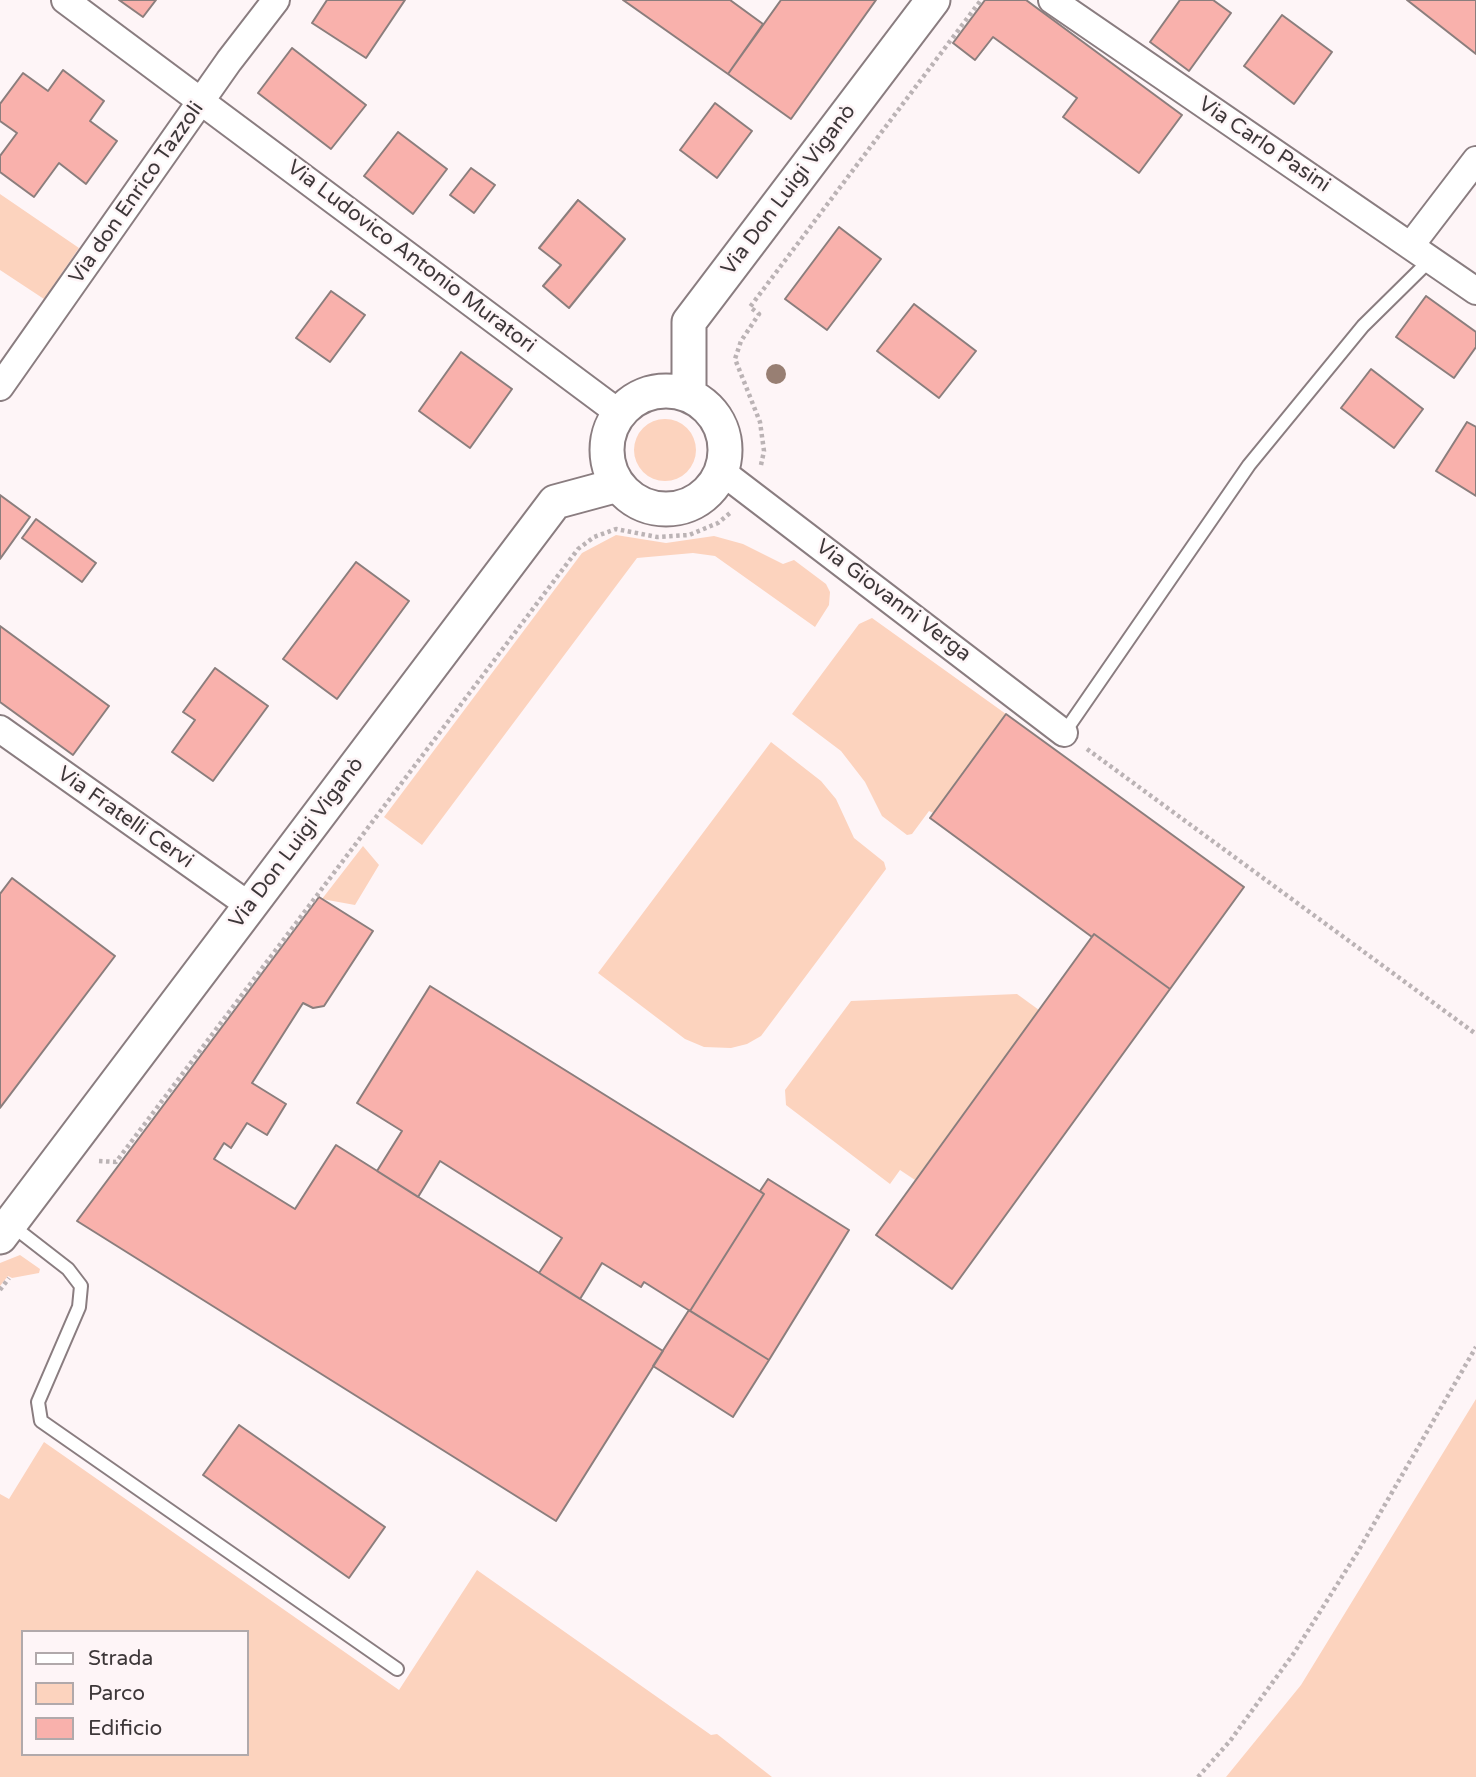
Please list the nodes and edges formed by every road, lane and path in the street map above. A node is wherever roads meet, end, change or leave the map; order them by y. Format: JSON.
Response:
{"nodes":[{"id":1,"x":65,"y":0,"type":"edge"},
{"id":2,"x":276,"y":0,"type":"edge"},
{"id":3,"x":933,"y":0,"type":"edge"},
{"id":4,"x":981,"y":0,"type":"edge"},
{"id":5,"x":1052,"y":0,"type":"edge"},
{"id":6,"x":202,"y":102,"type":"junction"},
{"id":7,"x":1476,"y":160,"type":"edge"},
{"id":8,"x":1421,"y":252,"type":"junction"},
{"id":9,"x":1476,"y":291,"type":"edge"},
{"id":10,"x":0,"y":387,"type":"edge"},
{"id":11,"x":689,"y":395,"type":"junction"},
{"id":12,"x":619,"y":413,"type":"junction"},
{"id":13,"x":721,"y":471,"type":"junction"},
{"id":14,"x":618,"y":485,"type":"junction"},
{"id":15,"x":749,"y":491,"type":"junction"},
{"id":16,"x":0,"y":729,"type":"edge"},
{"id":17,"x":1064,"y":733,"type":"junction"},
{"id":18,"x":250,"y":906,"type":"junction"},
{"id":19,"x":1476,"y":1034,"type":"edge"},
{"id":20,"x":93,"y":1160,"type":"dead end"},
{"id":21,"x":5,"y":1230,"type":"edge"},
{"id":22,"x":9,"y":1279,"type":"dead end"},
{"id":23,"x":0,"y":1290,"type":"edge"},
{"id":24,"x":1476,"y":1347,"type":"edge"},
{"id":25,"x":397,"y":1669,"type":"dead end"},
{"id":26,"x":1198,"y":1777,"type":"edge"}],
"edges":[{"from":1,"to":6,"type":"street","name":"Via Ludovico Antonio Muratori"},
{"from":2,"to":6,"type":"street","name":"Via don Enrico Tazzoli"},
{"from":3,"to":11,"type":"street","name":"Via Don Luigi Viganò"},
{"from":4,"to":15,"type":"path"},
{"from":5,"to":8,"type":"street","name":"Via Carlo Pasini"},
{"from":6,"to":10,"type":"street","name":"Via don Enrico Tazzoli"},
{"from":6,"to":12,"type":"street","name":"Via Ludovico Antonio Muratori"},
{"from":7,"to":8,"type":"street"},
{"from":8,"to":9,"type":"street","name":"Via Carlo Pasini"},
{"from":8,"to":17,"type":"lane"},
{"from":11,"to":12,"type":"street"},
{"from":11,"to":13,"type":"street"},
{"from":12,"to":14,"type":"street"},
{"from":13,"to":14,"type":"street"},
{"from":13,"to":15,"type":"street","name":"Via Giovanni Verga"},
{"from":14,"to":18,"type":"street","name":"Via Don Luigi Viganò"},
{"from":15,"to":17,"type":"street","name":"Via Giovanni Verga"},
{"from":15,"to":20,"type":"path"},
{"from":16,"to":18,"type":"street","name":"Via Fratelli Cervi"},
{"from":17,"to":19,"type":"path"},
{"from":18,"to":21,"type":"street","name":"Via Don Luigi Viganò"},
{"from":21,"to":25,"type":"lane"},
{"from":22,"to":23,"type":"path"},
{"from":24,"to":26,"type":"path"}]}
